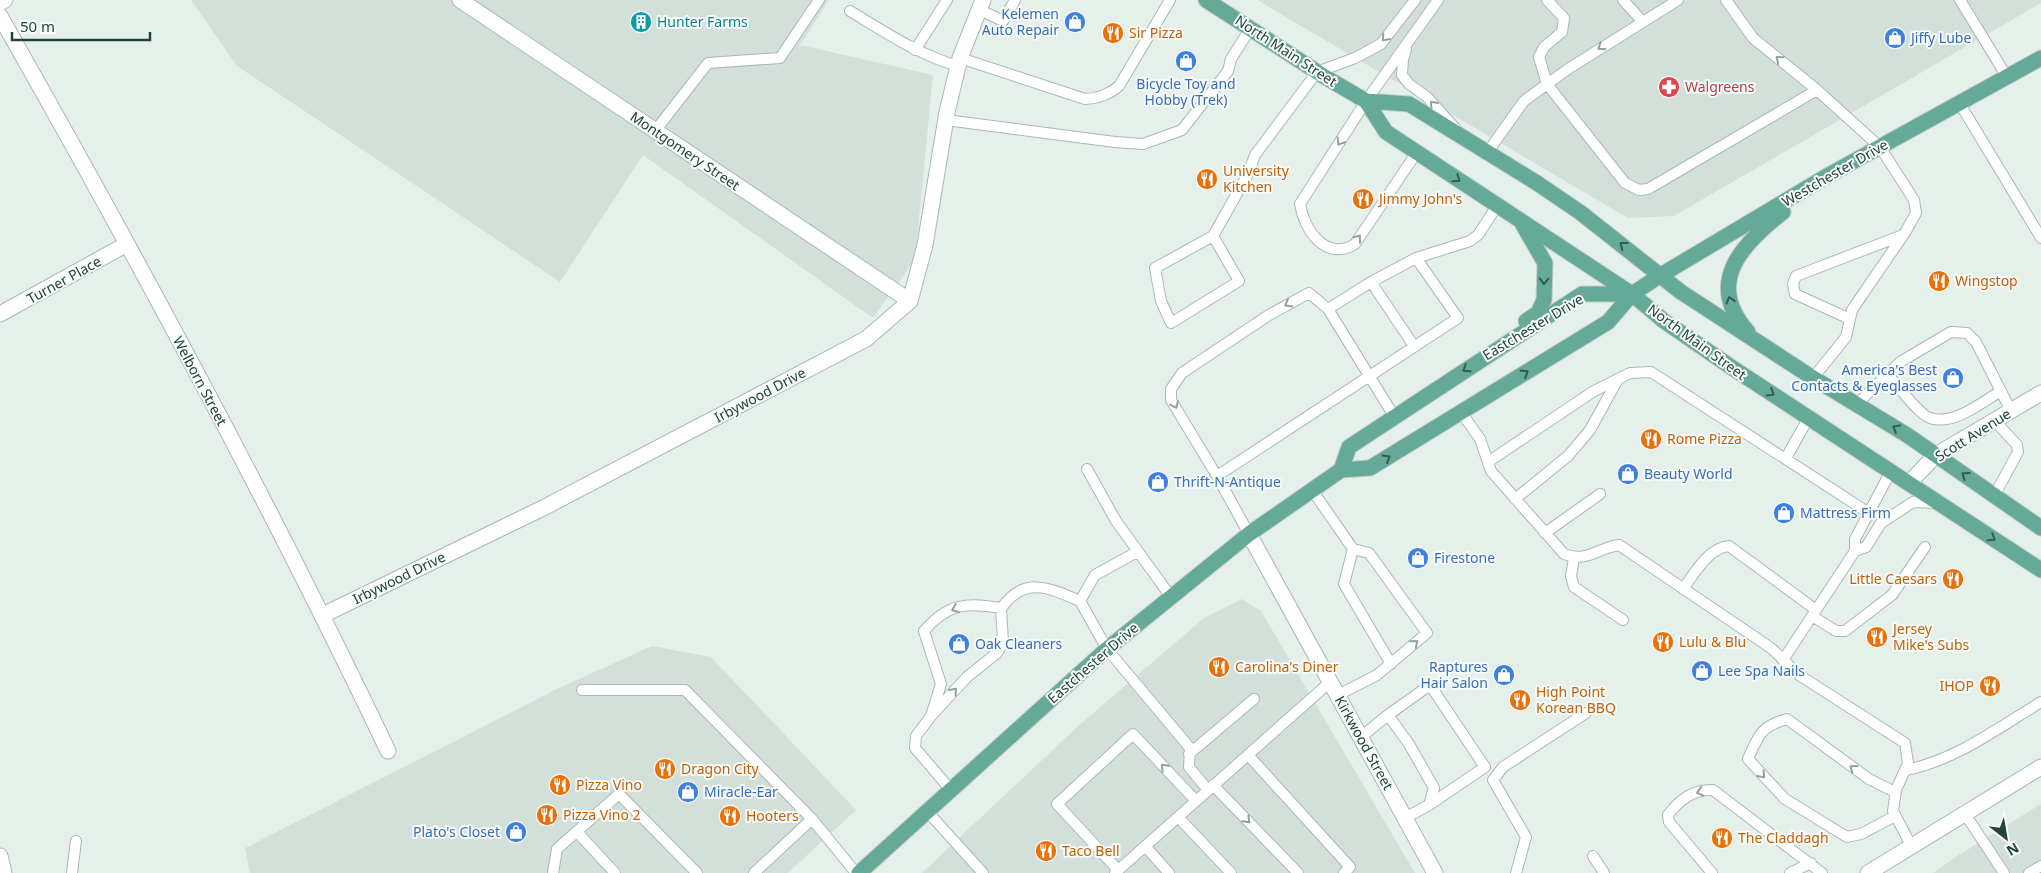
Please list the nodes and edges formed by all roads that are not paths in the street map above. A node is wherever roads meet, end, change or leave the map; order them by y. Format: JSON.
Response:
{"nodes":[{"id":1,"x":5,"y":0,"type":"edge"},
{"id":2,"x":460,"y":0,"type":"edge"},
{"id":3,"x":818,"y":0,"type":"edge"},
{"id":4,"x":947,"y":0,"type":"edge"},
{"id":5,"x":1015,"y":0,"type":"edge"},
{"id":6,"x":1170,"y":0,"type":"edge"},
{"id":7,"x":1206,"y":0,"type":"edge"},
{"id":8,"x":1415,"y":0,"type":"edge"},
{"id":9,"x":1438,"y":0,"type":"edge"},
{"id":10,"x":1547,"y":0,"type":"edge"},
{"id":11,"x":1623,"y":0,"type":"edge"},
{"id":12,"x":1678,"y":0,"type":"edge"},
{"id":13,"x":1726,"y":0,"type":"edge"},
{"id":14,"x":1960,"y":0,"type":"edge"},
{"id":15,"x":0,"y":3,"type":"edge"},
{"id":16,"x":980,"y":5,"type":"edge"},
{"id":17,"x":850,"y":11,"type":"dead end"},
{"id":18,"x":0,"y":16,"type":"edge"},
{"id":19,"x":1642,"y":21,"type":"junction"},
{"id":20,"x":1250,"y":29,"type":"junction"},
{"id":21,"x":1411,"y":36,"type":"junction"},
{"id":22,"x":915,"y":50,"type":"junction"},
{"id":23,"x":2041,"y":58,"type":"edge"},
{"id":24,"x":959,"y":62,"type":"junction"},
{"id":25,"x":1317,"y":72,"type":"junction"},
{"id":26,"x":2007,"y":77,"type":"junction"},
{"id":27,"x":1547,"y":84,"type":"junction"},
{"id":28,"x":1817,"y":90,"type":"junction"},
{"id":29,"x":1366,"y":101,"type":"junction"},
{"id":30,"x":1960,"y":104,"type":"junction"},
{"id":31,"x":946,"y":120,"type":"junction"},
{"id":32,"x":655,"y":131,"type":"junction"},
{"id":33,"x":1466,"y":140,"type":"junction"},
{"id":34,"x":1880,"y":147,"type":"junction"},
{"id":35,"x":1416,"y":152,"type":"junction"},
{"id":36,"x":1487,"y":154,"type":"junction"},
{"id":37,"x":1827,"y":176,"type":"junction"},
{"id":38,"x":1497,"y":206,"type":"junction"},
{"id":39,"x":1521,"y":222,"type":"junction"},
{"id":40,"x":1903,"y":235,"type":"junction"},
{"id":41,"x":1213,"y":236,"type":"junction"},
{"id":42,"x":2041,"y":238,"type":"edge"},
{"id":43,"x":127,"y":244,"type":"junction"},
{"id":44,"x":1416,"y":258,"type":"junction"},
{"id":45,"x":1661,"y":276,"type":"junction"},
{"id":46,"x":1371,"y":282,"type":"junction"},
{"id":47,"x":1632,"y":294,"type":"junction"},
{"id":48,"x":910,"y":301,"type":"junction"},
{"id":49,"x":1328,"y":309,"type":"junction"},
{"id":50,"x":0,"y":314,"type":"edge"},
{"id":51,"x":1850,"y":319,"type":"junction"},
{"id":52,"x":1756,"y":340,"type":"junction"},
{"id":53,"x":1414,"y":346,"type":"junction"},
{"id":54,"x":1484,"y":356,"type":"junction"},
{"id":55,"x":1887,"y":374,"type":"junction"},
{"id":56,"x":1369,"y":376,"type":"junction"},
{"id":57,"x":1619,"y":378,"type":"junction"},
{"id":58,"x":1813,"y":378,"type":"junction"},
{"id":59,"x":2001,"y":391,"type":"junction"},
{"id":60,"x":2041,"y":393,"type":"edge"},
{"id":61,"x":1856,"y":405,"type":"junction"},
{"id":62,"x":2011,"y":411,"type":"junction"},
{"id":63,"x":1461,"y":412,"type":"junction"},
{"id":64,"x":1394,"y":416,"type":"junction"},
{"id":65,"x":1809,"y":417,"type":"junction"},
{"id":66,"x":1995,"y":421,"type":"junction"},
{"id":67,"x":1936,"y":455,"type":"junction"},
{"id":68,"x":1786,"y":458,"type":"junction"},
{"id":69,"x":1488,"y":462,"type":"junction"},
{"id":70,"x":1087,"y":469,"type":"dead end"},
{"id":71,"x":1341,"y":470,"type":"junction"},
{"id":72,"x":1891,"y":471,"type":"junction"},
{"id":73,"x":1217,"y":476,"type":"junction"},
{"id":74,"x":1909,"y":483,"type":"junction"},
{"id":75,"x":1312,"y":490,"type":"junction"},
{"id":76,"x":1600,"y":494,"type":"dead end"},
{"id":77,"x":1994,"y":496,"type":"junction"},
{"id":78,"x":1515,"y":498,"type":"junction"},
{"id":79,"x":1937,"y":503,"type":"junction"},
{"id":80,"x":1870,"y":513,"type":"junction"},
{"id":81,"x":2041,"y":528,"type":"edge"},
{"id":82,"x":1545,"y":533,"type":"junction"},
{"id":83,"x":1249,"y":534,"type":"junction"},
{"id":84,"x":1925,"y":547,"type":"dead end"},
{"id":85,"x":1353,"y":549,"type":"junction"},
{"id":86,"x":1138,"y":552,"type":"junction"},
{"id":87,"x":1855,"y":552,"type":"junction"},
{"id":88,"x":1574,"y":558,"type":"junction"},
{"id":89,"x":2041,"y":570,"type":"edge"},
{"id":90,"x":1683,"y":589,"type":"junction"},
{"id":91,"x":1171,"y":597,"type":"junction"},
{"id":92,"x":1080,"y":600,"type":"junction"},
{"id":93,"x":1002,"y":608,"type":"junction"},
{"id":94,"x":1814,"y":613,"type":"junction"},
{"id":95,"x":323,"y":615,"type":"junction"},
{"id":96,"x":1623,"y":620,"type":"dead end"},
{"id":97,"x":1107,"y":649,"type":"junction"},
{"id":98,"x":1783,"y":660,"type":"junction"},
{"id":99,"x":1391,"y":664,"type":"junction"},
{"id":100,"x":1330,"y":682,"type":"junction"},
{"id":101,"x":582,"y":690,"type":"dead end"},
{"id":102,"x":1338,"y":695,"type":"junction"},
{"id":103,"x":1254,"y":700,"type":"dead end"},
{"id":104,"x":2041,"y":702,"type":"edge"},
{"id":105,"x":1586,"y":713,"type":"dead end"},
{"id":106,"x":1388,"y":715,"type":"junction"},
{"id":107,"x":932,"y":716,"type":"junction"},
{"id":108,"x":1361,"y":737,"type":"junction"},
{"id":109,"x":388,"y":751,"type":"dead end"},
{"id":110,"x":1189,"y":754,"type":"junction"},
{"id":111,"x":1249,"y":756,"type":"junction"},
{"id":112,"x":2041,"y":767,"type":"edge"},
{"id":113,"x":1485,"y":768,"type":"junction"},
{"id":114,"x":1906,"y":770,"type":"junction"},
{"id":115,"x":1493,"y":780,"type":"junction"},
{"id":116,"x":1210,"y":788,"type":"junction"},
{"id":117,"x":950,"y":789,"type":"junction"},
{"id":118,"x":1895,"y":792,"type":"junction"},
{"id":119,"x":1196,"y":800,"type":"junction"},
{"id":120,"x":1429,"y":805,"type":"junction"},
{"id":121,"x":926,"y":810,"type":"junction"},
{"id":122,"x":1965,"y":814,"type":"junction"},
{"id":123,"x":1895,"y":816,"type":"junction"},
{"id":124,"x":1178,"y":817,"type":"junction"},
{"id":125,"x":1405,"y":818,"type":"junction"},
{"id":126,"x":812,"y":819,"type":"junction"},
{"id":127,"x":577,"y":832,"type":"junction"},
{"id":128,"x":76,"y":840,"type":"dead end"},
{"id":129,"x":1145,"y":846,"type":"junction"},
{"id":130,"x":1912,"y":846,"type":"junction"},
{"id":131,"x":0,"y":856,"type":"edge"},
{"id":132,"x":1592,"y":856,"type":"dead end"},
{"id":133,"x":1811,"y":863,"type":"junction"},
{"id":134,"x":2041,"y":866,"type":"edge"},
{"id":135,"x":1117,"y":871,"type":"edge"},
{"id":136,"x":4,"y":873,"type":"edge"},
{"id":137,"x":72,"y":873,"type":"edge"},
{"id":138,"x":553,"y":873,"type":"edge"},
{"id":139,"x":616,"y":873,"type":"edge"},
{"id":140,"x":697,"y":873,"type":"edge"},
{"id":141,"x":754,"y":873,"type":"edge"},
{"id":142,"x":858,"y":873,"type":"edge"},
{"id":143,"x":982,"y":873,"type":"edge"},
{"id":144,"x":1169,"y":873,"type":"edge"},
{"id":145,"x":1231,"y":873,"type":"edge"},
{"id":146,"x":1298,"y":873,"type":"edge"},
{"id":147,"x":1344,"y":873,"type":"edge"},
{"id":148,"x":1435,"y":873,"type":"edge"},
{"id":149,"x":1516,"y":873,"type":"edge"},
{"id":150,"x":1604,"y":873,"type":"edge"},
{"id":151,"x":1712,"y":873,"type":"edge"},
{"id":152,"x":1790,"y":873,"type":"edge"},
{"id":153,"x":1822,"y":873,"type":"edge"},
{"id":154,"x":1868,"y":873,"type":"edge"},
{"id":155,"x":2004,"y":873,"type":"edge"},
{"id":156,"x":2029,"y":873,"type":"edge"}],
"edges":[{"from":1,"to":15,"type":"street"},
{"from":2,"to":32,"type":"street","name":"Montgomery Street"},
{"from":3,"to":32,"type":"lane"},
{"from":4,"to":22,"type":"lane"},
{"from":5,"to":16,"type":"lane"},
{"from":6,"to":24,"type":"lane"},
{"from":7,"to":20,"type":"main road","name":"North Main Street"},
{"from":8,"to":25,"type":"lane","one_way":true},
{"from":9,"to":21,"type":"lane"},
{"from":10,"to":27,"type":"lane"},
{"from":11,"to":19,"type":"lane"},
{"from":12,"to":19,"type":"lane"},
{"from":28,"to":13,"type":"lane","one_way":true},
{"from":14,"to":26,"type":"lane"},
{"from":16,"to":24,"type":"street"},
{"from":17,"to":22,"type":"lane"},
{"from":18,"to":43,"type":"street","name":"Welborn Street"},
{"from":19,"to":27,"type":"lane","one_way":true},
{"from":20,"to":25,"type":"main road","name":"North Main Street"},
{"from":20,"to":31,"type":"lane"},
{"from":21,"to":29,"type":"lane"},
{"from":33,"to":21,"type":"lane","one_way":true},
{"from":22,"to":24,"type":"lane"},
{"from":23,"to":26,"type":"main road","name":"Westchester Drive"},
{"from":24,"to":31,"type":"street"},
{"from":25,"to":29,"type":"main road","name":"North Main Street"},
{"from":25,"to":41,"type":"lane"},
{"from":26,"to":30,"type":"main road","name":"Westchester Drive"},
{"from":27,"to":28,"type":"lane"},
{"from":27,"to":36,"type":"lane"},
{"from":28,"to":34,"type":"lane"},
{"from":29,"to":33,"type":"main road","name":"North Main Street"},
{"from":29,"to":35,"type":"main road","name":"North Main Street"},
{"from":29,"to":35,"type":"lane","one_way":true},
{"from":30,"to":34,"type":"main road","name":"Westchester Drive"},
{"from":30,"to":42,"type":"lane"},
{"from":31,"to":48,"type":"street"},
{"from":32,"to":48,"type":"street","name":"Montgomery Street"},
{"from":33,"to":36,"type":"main road","name":"North Main Street"},
{"from":34,"to":37,"type":"main road","name":"Westchester Drive"},
{"from":34,"to":40,"type":"lane"},
{"from":35,"to":38,"type":"main road","name":"North Main Street","one_way":true},
{"from":45,"to":36,"type":"main road","name":"North Main Street","one_way":true},
{"from":37,"to":45,"type":"main road","name":"Westchester Drive"},
{"from":52,"to":37,"type":"main road","one_way":true},
{"from":38,"to":39,"type":"main road","name":"North Main Street"},
{"from":38,"to":44,"type":"lane"},
{"from":39,"to":47,"type":"main road","name":"North Main Street"},
{"from":39,"to":54,"type":"main road","one_way":true},
{"from":40,"to":51,"type":"lane"},
{"from":40,"to":51,"type":"lane"},
{"from":41,"to":41,"type":"lane"},
{"from":43,"to":50,"type":"street","name":"Turner Place"},
{"from":43,"to":95,"type":"street","name":"Welborn Street"},
{"from":44,"to":46,"type":"lane"},
{"from":44,"to":53,"type":"lane"},
{"from":45,"to":47,"type":"main road","name":"Westchester Drive"},
{"from":45,"to":52,"type":"main road","name":"North Main Street"},
{"from":46,"to":49,"type":"lane"},
{"from":46,"to":53,"type":"lane"},
{"from":47,"to":54,"type":"main road","name":"Eastchester Drive"},
{"from":63,"to":47,"type":"main road","one_way":true},
{"from":47,"to":65,"type":"main road","name":"North Main Street","one_way":true},
{"from":48,"to":95,"type":"street","name":"Irbywood Drive"},
{"from":49,"to":56,"type":"lane"},
{"from":49,"to":73,"type":"lane","one_way":true},
{"from":51,"to":58,"type":"lane"},
{"from":52,"to":58,"type":"main road","name":"North Main Street"},
{"from":53,"to":56,"type":"lane"},
{"from":54,"to":64,"type":"main road","name":"Eastchester Drive","one_way":true},
{"from":55,"to":59,"type":"lane"},
{"from":55,"to":59,"type":"lane"},
{"from":55,"to":61,"type":"lane"},
{"from":56,"to":64,"type":"lane"},
{"from":56,"to":73,"type":"lane"},
{"from":57,"to":68,"type":"lane"},
{"from":57,"to":69,"type":"lane"},
{"from":57,"to":78,"type":"lane"},
{"from":58,"to":61,"type":"main road","name":"North Main Street"},
{"from":59,"to":62,"type":"lane"},
{"from":60,"to":62,"type":"street","name":"Scott Avenue"},
{"from":67,"to":61,"type":"main road","name":"North Main Street","one_way":true},
{"from":62,"to":66,"type":"street","name":"Scott Avenue"},
{"from":63,"to":69,"type":"lane"},
{"from":71,"to":63,"type":"main road","one_way":true},
{"from":64,"to":71,"type":"main road","name":"Eastchester Drive"},
{"from":65,"to":68,"type":"lane"},
{"from":65,"to":72,"type":"main road","name":"North Main Street"},
{"from":66,"to":67,"type":"street","name":"Scott Avenue"},
{"from":66,"to":77,"type":"lane"},
{"from":67,"to":74,"type":"street","name":"Scott Avenue"},
{"from":77,"to":67,"type":"main road","name":"North Main Street","one_way":true},
{"from":68,"to":80,"type":"lane"},
{"from":69,"to":78,"type":"lane"},
{"from":70,"to":86,"type":"lane"},
{"from":71,"to":75,"type":"main road","name":"Eastchester Drive"},
{"from":72,"to":74,"type":"main road","name":"North Main Street"},
{"from":72,"to":80,"type":"lane"},
{"from":73,"to":83,"type":"lane"},
{"from":74,"to":79,"type":"main road","name":"North Main Street"},
{"from":75,"to":83,"type":"main road","name":"Eastchester Drive"},
{"from":75,"to":85,"type":"lane"},
{"from":76,"to":82,"type":"lane"},
{"from":77,"to":81,"type":"main road","name":"North Main Street"},
{"from":78,"to":82,"type":"lane"},
{"from":79,"to":87,"type":"lane"},
{"from":79,"to":89,"type":"main road","name":"North Main Street","one_way":true},
{"from":80,"to":87,"type":"lane"},
{"from":82,"to":88,"type":"lane"},
{"from":83,"to":91,"type":"main road","name":"Eastchester Drive"},
{"from":83,"to":100,"type":"street","name":"Kirkwood Street"},
{"from":84,"to":94,"type":"lane"},
{"from":85,"to":99,"type":"lane"},
{"from":99,"to":85,"type":"lane","one_way":true},
{"from":86,"to":91,"type":"lane"},
{"from":86,"to":92,"type":"lane"},
{"from":87,"to":94,"type":"lane"},
{"from":88,"to":90,"type":"lane"},
{"from":88,"to":96,"type":"lane"},
{"from":90,"to":94,"type":"lane"},
{"from":90,"to":98,"type":"lane"},
{"from":91,"to":97,"type":"main road","name":"Eastchester Drive"},
{"from":92,"to":93,"type":"lane"},
{"from":92,"to":97,"type":"lane"},
{"from":107,"to":93,"type":"lane","one_way":true},
{"from":93,"to":107,"type":"lane","one_way":true},
{"from":94,"to":98,"type":"lane"},
{"from":95,"to":109,"type":"street","name":"Welborn Street"},
{"from":97,"to":110,"type":"lane"},
{"from":97,"to":117,"type":"main road","name":"Eastchester Drive"},
{"from":98,"to":114,"type":"lane"},
{"from":99,"to":102,"type":"lane"},
{"from":100,"to":102,"type":"street","name":"Kirkwood Street"},
{"from":100,"to":111,"type":"lane"},
{"from":101,"to":126,"type":"lane"},
{"from":102,"to":108,"type":"street","name":"Kirkwood Street"},
{"from":103,"to":110,"type":"lane"},
{"from":104,"to":114,"type":"lane"},
{"from":105,"to":115,"type":"lane"},
{"from":106,"to":108,"type":"lane"},
{"from":106,"to":113,"type":"lane"},
{"from":106,"to":120,"type":"lane"},
{"from":107,"to":117,"type":"lane"},
{"from":108,"to":125,"type":"street","name":"Kirkwood Street"},
{"from":110,"to":116,"type":"lane"},
{"from":111,"to":116,"type":"lane"},
{"from":111,"to":147,"type":"lane"},
{"from":112,"to":122,"type":"street"},
{"from":113,"to":115,"type":"lane"},
{"from":113,"to":120,"type":"lane"},
{"from":114,"to":118,"type":"lane"},
{"from":115,"to":149,"type":"lane"},
{"from":116,"to":119,"type":"lane"},
{"from":116,"to":146,"type":"lane","one_way":true},
{"from":117,"to":121,"type":"main road","name":"Eastchester Drive"},
{"from":118,"to":123,"type":"lane"},
{"from":118,"to":123,"type":"lane","one_way":true},
{"from":119,"to":124,"type":"lane"},
{"from":119,"to":135,"type":"lane","one_way":true},
{"from":120,"to":125,"type":"lane"},
{"from":121,"to":142,"type":"main road","name":"Eastchester Drive"},
{"from":121,"to":143,"type":"lane"},
{"from":122,"to":130,"type":"street"},
{"from":122,"to":155,"type":"lane"},
{"from":123,"to":130,"type":"lane"},
{"from":124,"to":129,"type":"lane"},
{"from":124,"to":145,"type":"lane"},
{"from":125,"to":148,"type":"street","name":"Kirkwood Street"},
{"from":126,"to":141,"type":"lane"},
{"from":126,"to":142,"type":"lane"},
{"from":127,"to":138,"type":"lane"},
{"from":127,"to":139,"type":"lane"},
{"from":127,"to":140,"type":"lane"},
{"from":128,"to":137,"type":"lane"},
{"from":129,"to":135,"type":"lane"},
{"from":129,"to":144,"type":"lane"},
{"from":130,"to":154,"type":"street"},
{"from":131,"to":136,"type":"street"},
{"from":132,"to":150,"type":"lane"},
{"from":133,"to":151,"type":"lane","one_way":true},
{"from":133,"to":152,"type":"lane"},
{"from":133,"to":153,"type":"lane"},
{"from":134,"to":156,"type":"lane"}]}
